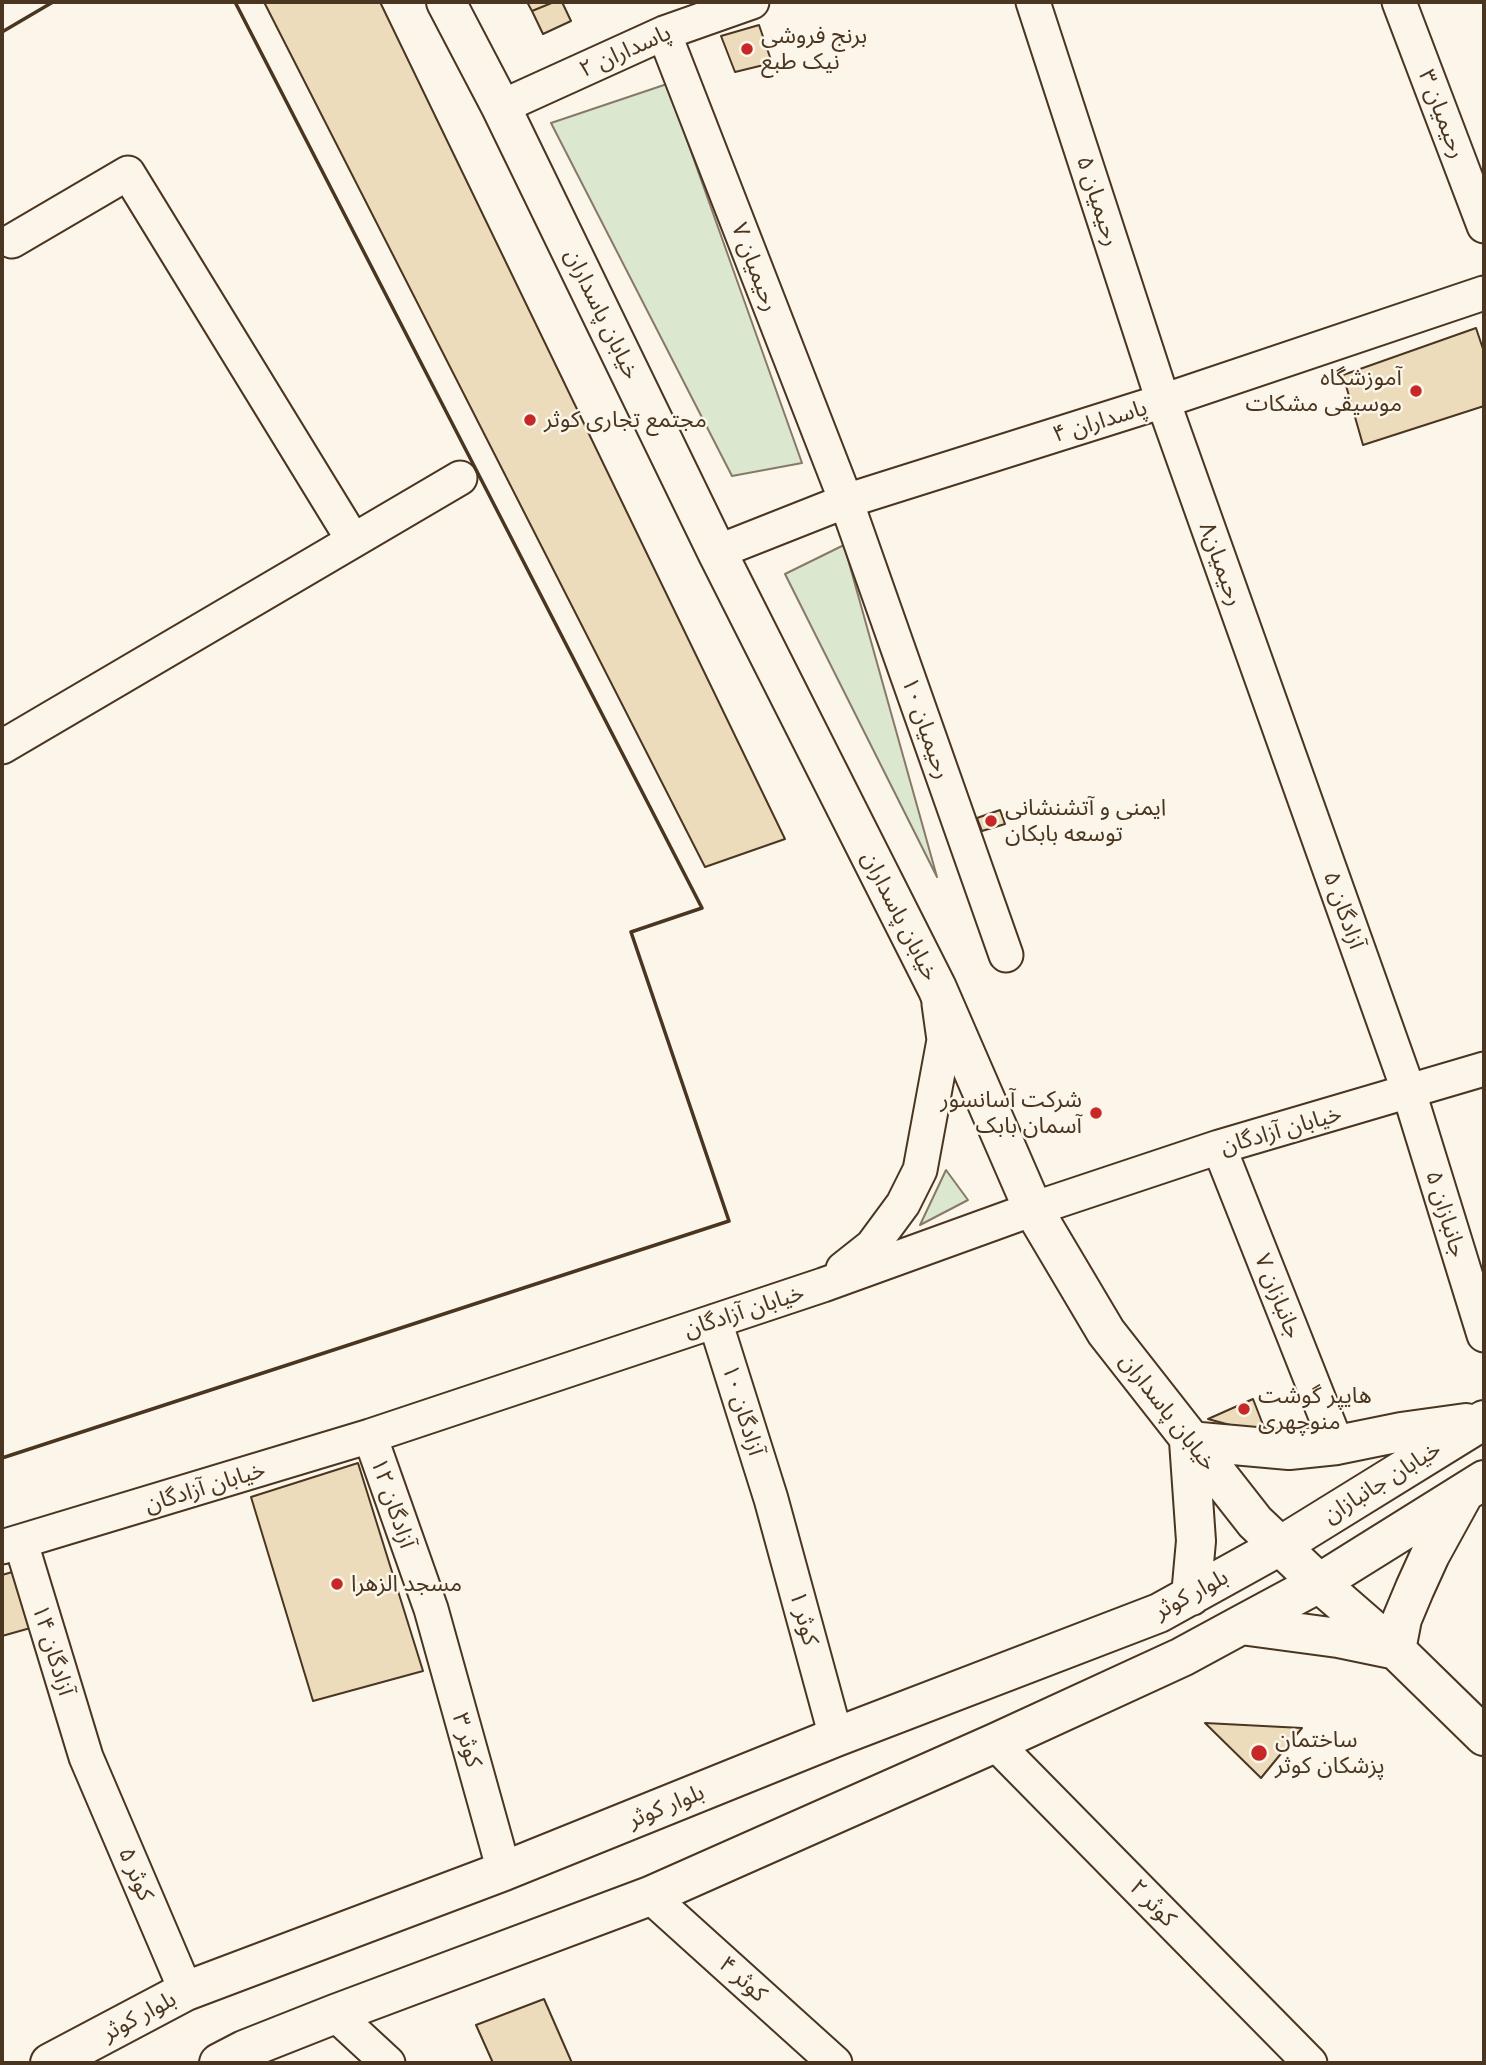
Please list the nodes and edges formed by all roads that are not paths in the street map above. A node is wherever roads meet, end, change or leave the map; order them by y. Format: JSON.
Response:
{"nodes":[{"id":1,"x":446,"y":2,"type":"edge"},
{"id":2,"x":752,"y":2,"type":"edge"},
{"id":3,"x":1033,"y":2,"type":"edge"},
{"id":4,"x":1399,"y":2,"type":"edge"},
{"id":5,"x":664,"y":33,"type":"junction"},
{"id":6,"x":501,"y":107,"type":"junction"},
{"id":7,"x":1484,"y":226,"type":"edge"},
{"id":8,"x":12,"y":241,"type":"dead end"},
{"id":9,"x":1484,"y":293,"type":"edge"},
{"id":10,"x":1163,"y":401,"type":"junction"},
{"id":11,"x":460,"y":478,"type":"dead end"},
{"id":12,"x":846,"y":501,"type":"junction"},
{"id":13,"x":353,"y":540,"type":"junction"},
{"id":14,"x":718,"y":552,"type":"junction"},
{"id":15,"x":1279,"y":727,"type":"joint"},
{"id":16,"x":2,"y":747,"type":"edge"},
{"id":17,"x":1006,"y":955,"type":"dead end"},
{"id":18,"x":937,"y":988,"type":"junction"},
{"id":19,"x":1484,"y":1069,"type":"edge"},
{"id":20,"x":1409,"y":1092,"type":"junction"},
{"id":21,"x":1219,"y":1147,"type":"junction"},
{"id":22,"x":1033,"y":1209,"type":"junction"},
{"id":23,"x":823,"y":1285,"type":"junction"},
{"id":24,"x":715,"y":1321,"type":"junction"},
{"id":25,"x":1484,"y":1335,"type":"edge"},
{"id":26,"x":1483,"y":1421,"type":"edge"},
{"id":27,"x":370,"y":1436,"type":"junction"},
{"id":28,"x":1189,"y":1441,"type":"junction"},
{"id":29,"x":1337,"y":1445,"type":"junction"},
{"id":30,"x":1474,"y":1487,"type":"edge"},
{"id":31,"x":771,"y":1499,"type":"joint"},
{"id":32,"x":11,"y":1545,"type":"edge"},
{"id":33,"x":1280,"y":1546,"type":"junction"},
{"id":34,"x":1319,"y":1583,"type":"junction"},
{"id":35,"x":1175,"y":1604,"type":"junction"},
{"id":36,"x":430,"y":1609,"type":"joint"},
{"id":37,"x":1241,"y":1625,"type":"junction"},
{"id":38,"x":1396,"y":1650,"type":"junction"},
{"id":39,"x":1182,"y":1657,"type":"junction"},
{"id":40,"x":1484,"y":1736,"type":"edge"},
{"id":41,"x":836,"y":1737,"type":"junction"},
{"id":42,"x":995,"y":1743,"type":"junction"},
{"id":43,"x":86,"y":1757,"type":"joint"},
{"id":44,"x":504,"y":1871,"type":"junction"},
{"id":45,"x":650,"y":1896,"type":"junction"},
{"id":46,"x":187,"y":1991,"type":"junction"},
{"id":47,"x":335,"y":2014,"type":"junction"},
{"id":48,"x":50,"y":2063,"type":"edge"},
{"id":49,"x":219,"y":2063,"type":"edge"},
{"id":50,"x":388,"y":2063,"type":"edge"},
{"id":51,"x":835,"y":2063,"type":"edge"},
{"id":52,"x":1310,"y":2063,"type":"edge"}],
"edges":[{"from":1,"to":6,"type":"street","name":"خیابان پاسداران"},
{"from":2,"to":5,"type":"street","name":"پاسداران ۲"},
{"from":3,"to":10,"type":"street","name":"رحیمیان ۵"},
{"from":4,"to":7,"type":"street","name":"رحیمیان ۳"},
{"from":5,"to":6,"type":"street","name":"پاسداران ۲"},
{"from":5,"to":12,"type":"street","name":"رحیمیان ۷"},
{"from":6,"to":14,"type":"street","name":"خیابان پاسداران"},
{"from":8,"to":13,"type":"street"},
{"from":9,"to":10,"type":"street","name":"پاسداران ۴"},
{"from":10,"to":12,"type":"street","name":"پاسداران ۴"},
{"from":10,"to":15,"type":"street","name":"رحیمیان۸"},
{"from":11,"to":13,"type":"street"},
{"from":12,"to":14,"type":"street","name":"پاسداران ۴"},
{"from":12,"to":17,"type":"street","name":"رحیمیان ۱۰"},
{"from":13,"to":16,"type":"street"},
{"from":14,"to":18,"type":"street","name":"خیابان پاسداران"},
{"from":15,"to":20,"type":"street","name":"آزادگان ۵"},
{"from":18,"to":22,"type":"street","name":"خیابان پاسداران"},
{"from":18,"to":23,"type":"street"},
{"from":19,"to":20,"type":"street","name":"خیابان آزادگان"},
{"from":20,"to":21,"type":"street","name":"خیابان آزادگان"},
{"from":20,"to":25,"type":"street","name":"جانبازان ۵"},
{"from":21,"to":22,"type":"street","name":"خیابان آزادگان"},
{"from":21,"to":29,"type":"street","name":"جانبازان ۷"},
{"from":22,"to":23,"type":"street","name":"خیابان آزادگان"},
{"from":22,"to":28,"type":"street","name":"خیابان پاسداران"},
{"from":23,"to":24,"type":"street","name":"خیابان آزادگان"},
{"from":24,"to":27,"type":"street","name":"خیابان آزادگان"},
{"from":24,"to":31,"type":"street","name":"آزادگان ۱۰"},
{"from":26,"to":29,"type":"street"},
{"from":26,"to":33,"type":"street","name":"خیابان جانبازان"},
{"from":27,"to":32,"type":"street","name":"خیابان آزادگان"},
{"from":27,"to":36,"type":"street","name":"آزادگان ۱۲"},
{"from":28,"to":29,"type":"street"},
{"from":28,"to":33,"type":"street","name":"خیابان پاسداران"},
{"from":28,"to":35,"type":"street"},
{"from":30,"to":34,"type":"street"},
{"from":30,"to":38,"type":"street"},
{"from":31,"to":41,"type":"street","name":"کوثر ۱"},
{"from":32,"to":43,"type":"street","name":"آزادگان ۱۴"},
{"from":33,"to":34,"type":"street","name":"خیابان پاسداران"},
{"from":33,"to":35,"type":"street","name":"بلوار کوثر"},
{"from":34,"to":37,"type":"street"},
{"from":34,"to":38,"type":"street","name":"خیابان پاسداران"},
{"from":35,"to":39,"type":"street"},
{"from":35,"to":41,"type":"street","name":"بلوار کوثر"},
{"from":36,"to":44,"type":"street","name":"کوثر ۳"},
{"from":37,"to":38,"type":"street"},
{"from":37,"to":39,"type":"street"},
{"from":38,"to":40,"type":"street","name":"خیابان پاسداران"},
{"from":39,"to":42,"type":"street"},
{"from":41,"to":44,"type":"street","name":"بلوار کوثر"},
{"from":42,"to":45,"type":"street"},
{"from":42,"to":52,"type":"street","name":"کوثر ۲"},
{"from":43,"to":46,"type":"street","name":"کوثر ۵"},
{"from":44,"to":46,"type":"street","name":"بلوار کوثر"},
{"from":45,"to":47,"type":"street"},
{"from":45,"to":51,"type":"street","name":"کوثر ۴"},
{"from":46,"to":48,"type":"street","name":"بلوار کوثر"},
{"from":47,"to":49,"type":"street"},
{"from":47,"to":50,"type":"street"}]}
